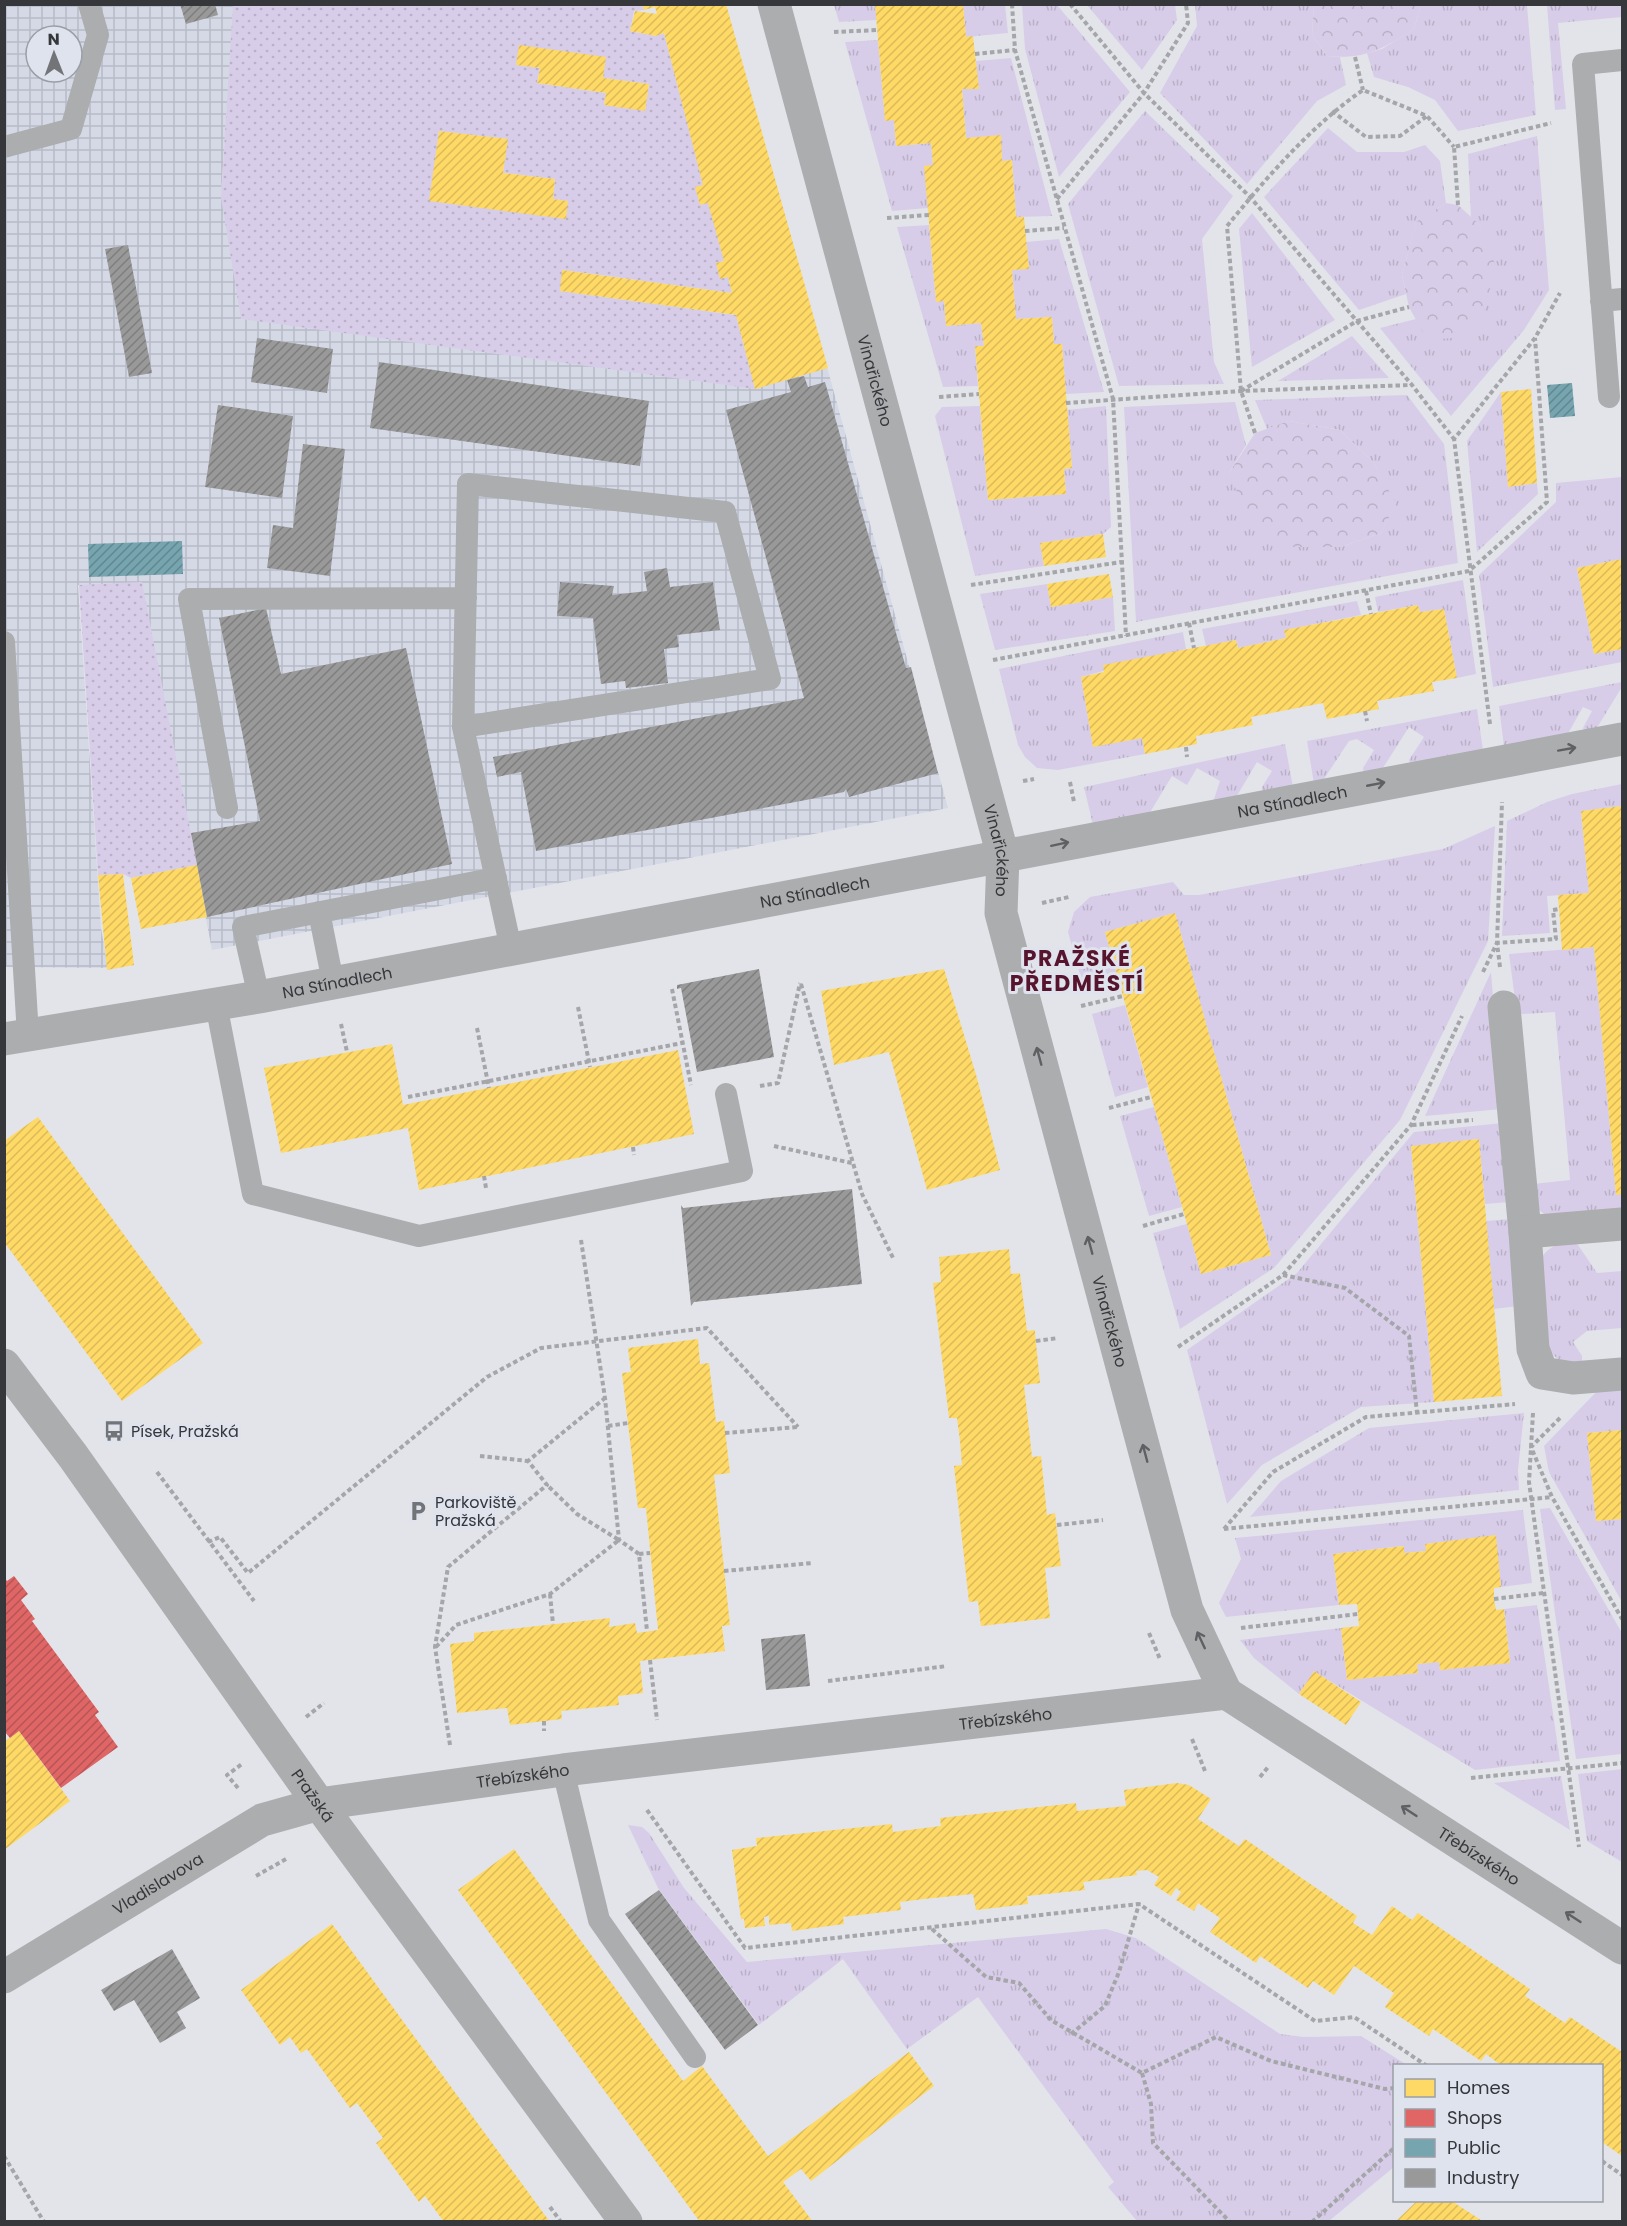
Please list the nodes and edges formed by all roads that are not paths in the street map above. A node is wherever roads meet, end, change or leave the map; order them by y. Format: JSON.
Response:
{"nodes":[{"id":1,"x":89,"y":4,"type":"edge"},
{"id":2,"x":774,"y":4,"type":"edge"},
{"id":3,"x":1623,"y":60,"type":"edge"},
{"id":4,"x":4,"y":147,"type":"edge"},
{"id":5,"x":1612,"y":300,"type":"edge"},
{"id":6,"x":1609,"y":397,"type":"dead end"},
{"id":7,"x":466,"y":598,"type":"junction"},
{"id":8,"x":4,"y":642,"type":"edge"},
{"id":9,"x":463,"y":727,"type":"junction"},
{"id":10,"x":1623,"y":739,"type":"edge"},
{"id":11,"x":227,"y":808,"type":"dead end"},
{"id":12,"x":1003,"y":856,"type":"junction"},
{"id":13,"x":496,"y":878,"type":"junction"},
{"id":14,"x":319,"y":912,"type":"junction"},
{"id":15,"x":511,"y":949,"type":"junction"},
{"id":16,"x":333,"y":982,"type":"junction"},
{"id":17,"x":259,"y":997,"type":"junction"},
{"id":18,"x":216,"y":1004,"type":"junction"},
{"id":19,"x":1504,"y":1007,"type":"dead end"},
{"id":20,"x":16,"y":1037,"type":"edge"},
{"id":21,"x":726,"y":1094,"type":"road end"},
{"id":22,"x":1623,"y":1224,"type":"edge"},
{"id":23,"x":1525,"y":1232,"type":"junction"},
{"id":24,"x":4,"y":1365,"type":"edge"},
{"id":25,"x":1623,"y":1374,"type":"edge"},
{"id":26,"x":1226,"y":1693,"type":"junction"},
{"id":27,"x":563,"y":1770,"type":"junction"},
{"id":28,"x":319,"y":1804,"type":"junction"},
{"id":29,"x":1623,"y":1948,"type":"edge"},
{"id":30,"x":4,"y":1977,"type":"edge"},
{"id":31,"x":696,"y":2057,"type":"dead end"},
{"id":32,"x":626,"y":2222,"type":"edge"}],
"edges":[{"from":1,"to":4,"type":"lane"},
{"from":2,"to":12,"type":"street","name":"Vinařického"},
{"from":3,"to":5,"type":"lane"},
{"from":5,"to":6,"type":"lane"},
{"from":7,"to":9,"type":"lane"},
{"from":7,"to":9,"type":"lane"},
{"from":7,"to":11,"type":"lane"},
{"from":8,"to":20,"type":"lane"},
{"from":9,"to":13,"type":"lane"},
{"from":12,"to":10,"type":"street","name":"Na Stínadlech","one_way":true},
{"from":12,"to":15,"type":"street","name":"Na Stínadlech"},
{"from":26,"to":12,"type":"street","name":"Vinařického","one_way":true},
{"from":13,"to":14,"type":"lane"},
{"from":13,"to":15,"type":"lane"},
{"from":14,"to":16,"type":"lane"},
{"from":14,"to":17,"type":"lane"},
{"from":15,"to":16,"type":"street","name":"Na Stínadlech"},
{"from":16,"to":17,"type":"street","name":"Na Stínadlech"},
{"from":17,"to":18,"type":"street","name":"Na Stínadlech"},
{"from":18,"to":20,"type":"street","name":"Na Stínadlech"},
{"from":18,"to":21,"type":"lane"},
{"from":19,"to":23,"type":"street"},
{"from":22,"to":23,"type":"street"},
{"from":23,"to":25,"type":"street"},
{"from":24,"to":28,"type":"street","name":"Pražská"},
{"from":26,"to":27,"type":"street","name":"Třebízského"},
{"from":29,"to":26,"type":"street","name":"Třebízského","one_way":true},
{"from":27,"to":28,"type":"street","name":"Třebízského"},
{"from":27,"to":31,"type":"lane"},
{"from":28,"to":30,"type":"street","name":"Vladislavova"},
{"from":28,"to":32,"type":"street","name":"Pražská"}]}
